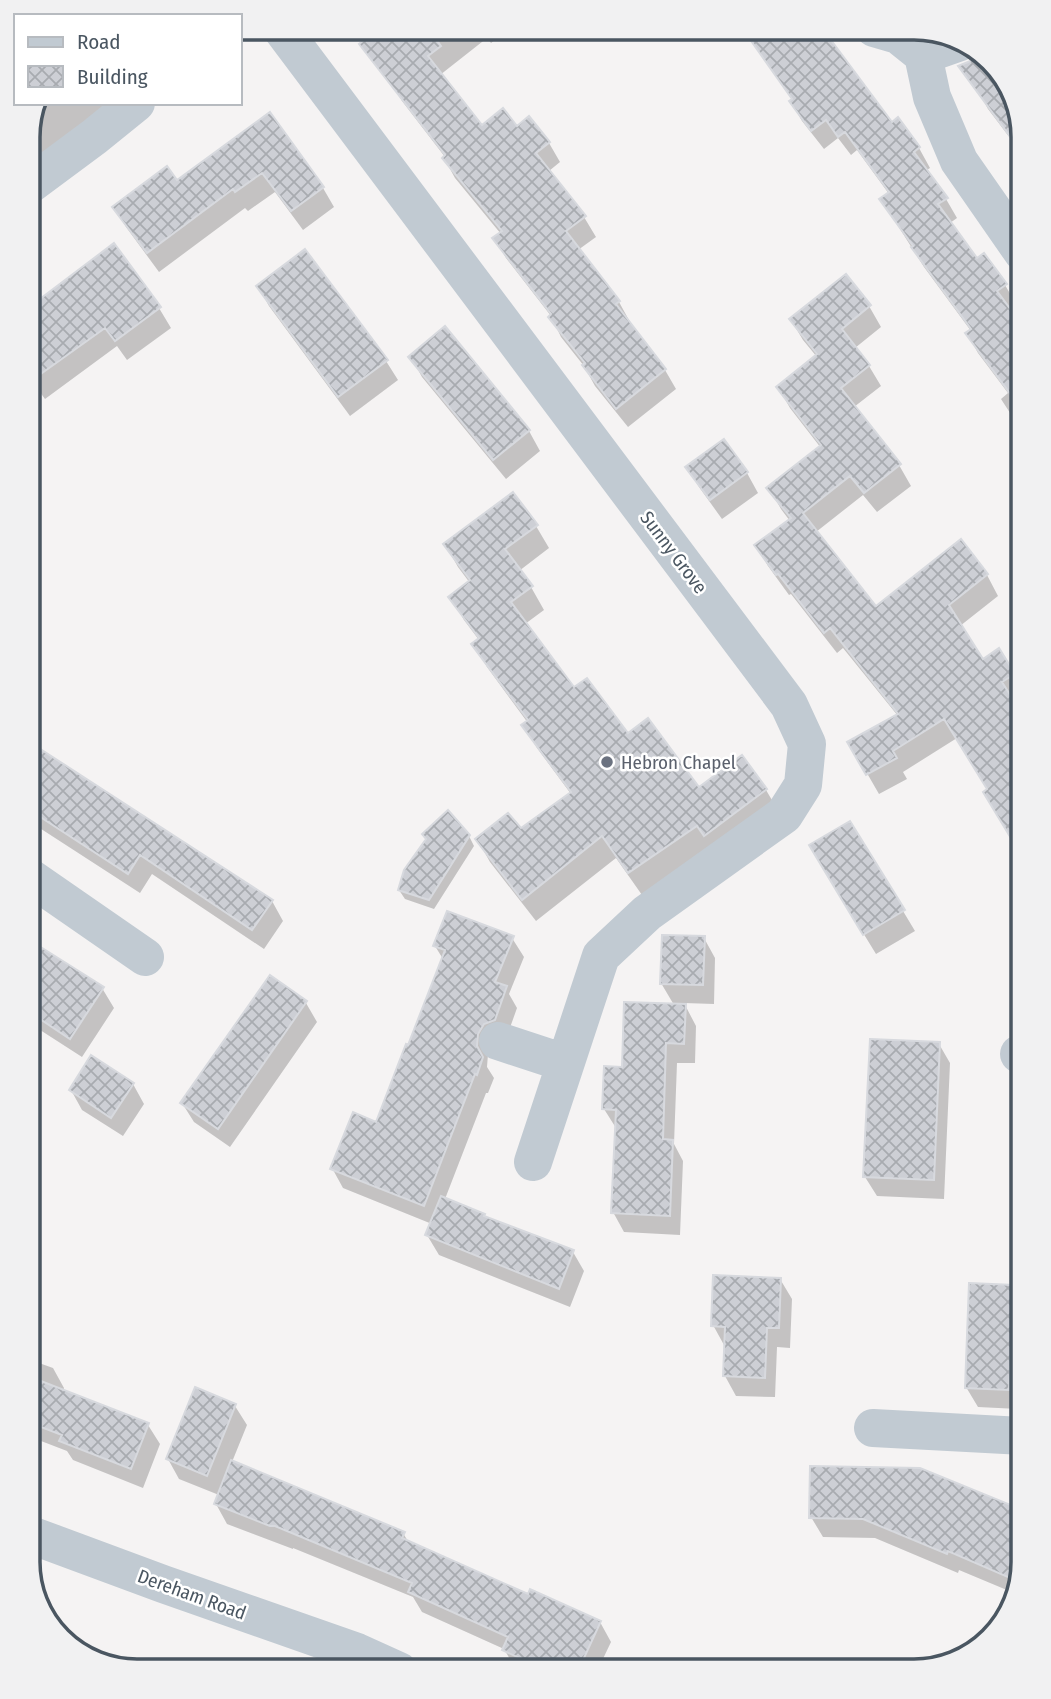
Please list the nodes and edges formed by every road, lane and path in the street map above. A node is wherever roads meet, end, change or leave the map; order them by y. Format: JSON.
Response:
{"nodes":[{"id":1,"x":290,"y":40,"type":"edge"},
{"id":2,"x":904,"y":40,"type":"edge"},
{"id":3,"x":948,"y":46,"type":"edge"},
{"id":4,"x":923,"y":55,"type":"junction"},
{"id":5,"x":134,"y":105,"type":"edge"},
{"id":6,"x":40,"y":177,"type":"edge"},
{"id":7,"x":1011,"y":236,"type":"edge"},
{"id":8,"x":40,"y":884,"type":"edge"},
{"id":9,"x":145,"y":957,"type":"dead end"},
{"id":10,"x":498,"y":1041,"type":"dead end"},
{"id":11,"x":565,"y":1063,"type":"junction"},
{"id":12,"x":533,"y":1162,"type":"dead end"},
{"id":13,"x":873,"y":1428,"type":"dead end"},
{"id":14,"x":1011,"y":1435,"type":"edge"},
{"id":15,"x":40,"y":1538,"type":"edge"},
{"id":16,"x":349,"y":1659,"type":"edge"}],
"edges":[{"from":1,"to":11,"type":"street","name":"Sunny Grove"},
{"from":2,"to":4,"type":"street"},
{"from":3,"to":4,"type":"street"},
{"from":4,"to":7,"type":"street"},
{"from":5,"to":6,"type":"street"},
{"from":8,"to":9,"type":"street"},
{"from":10,"to":11,"type":"street"},
{"from":11,"to":12,"type":"street","name":"Sunny Grove"},
{"from":13,"to":14,"type":"street"},
{"from":15,"to":16,"type":"street","name":"Dereham Road"}]}
